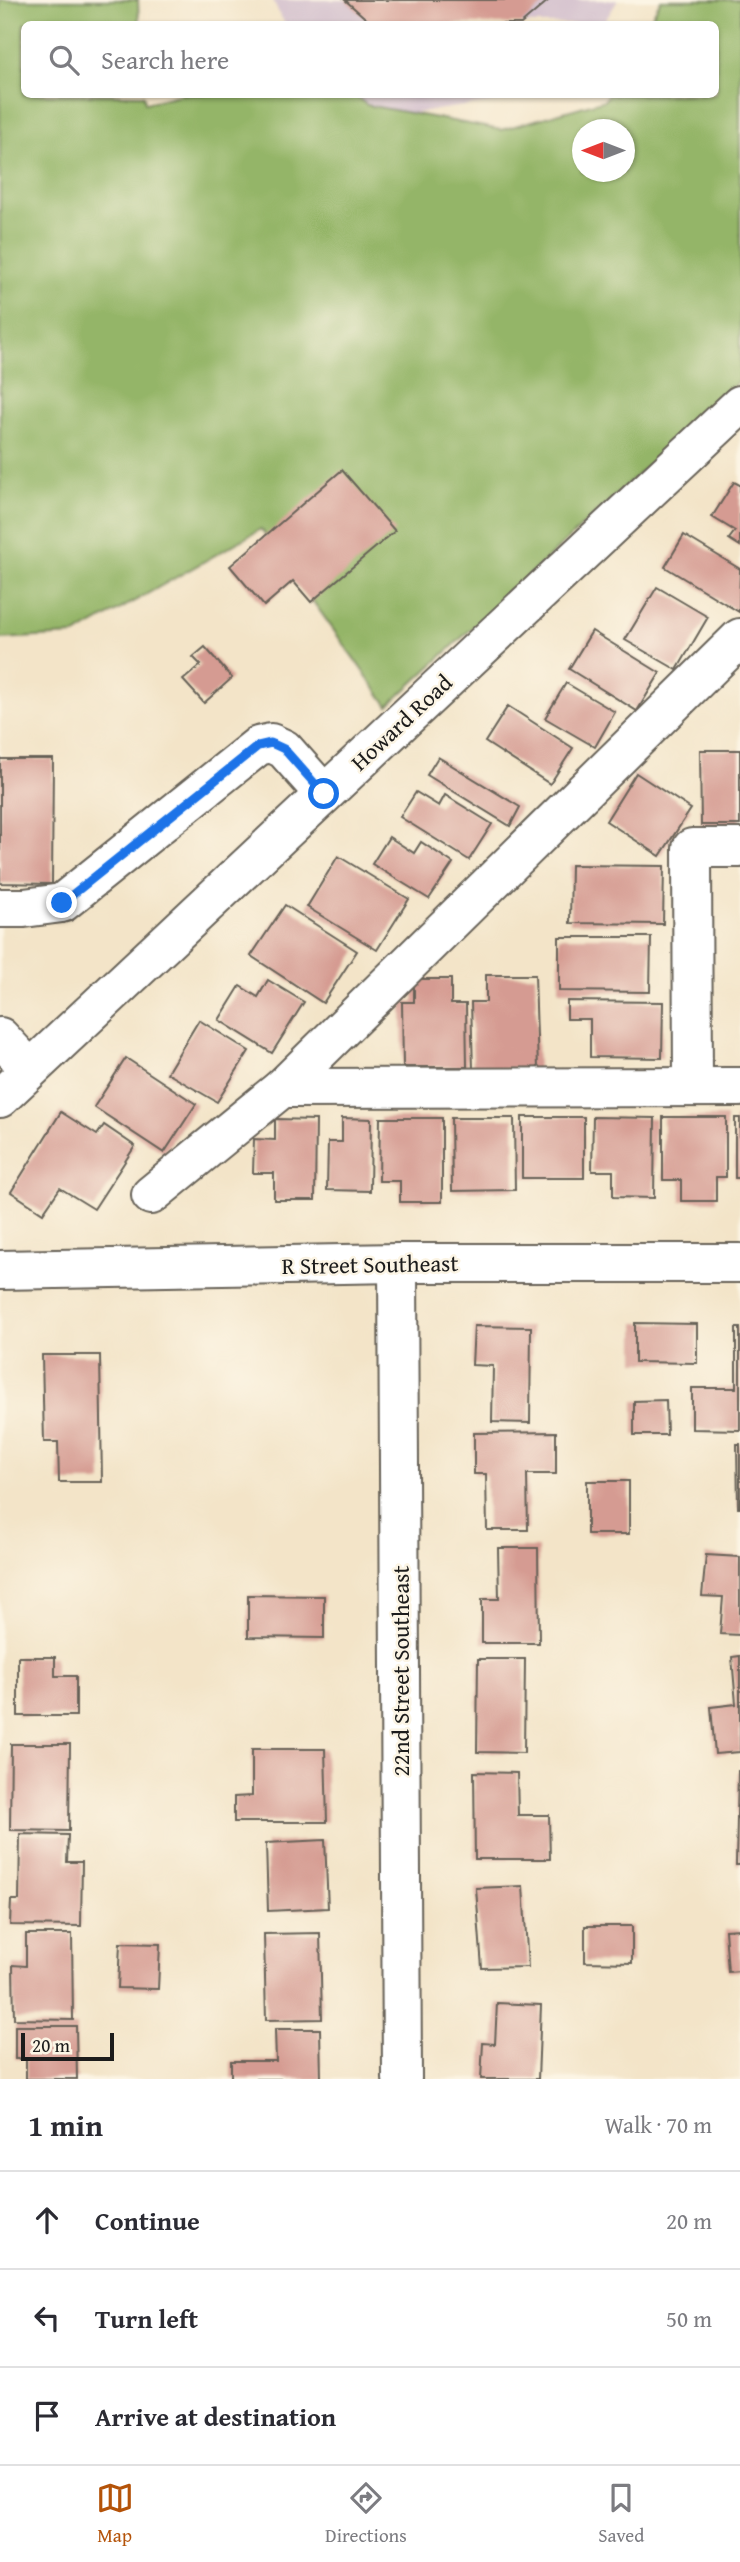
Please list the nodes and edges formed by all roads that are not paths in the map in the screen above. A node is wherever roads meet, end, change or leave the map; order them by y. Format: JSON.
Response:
{"nodes":[{"id":1,"x":740,"y":405,"type":"edge"},
{"id":2,"x":740,"y":638,"type":"edge"},
{"id":3,"x":324,"y":794,"type":"junction"},
{"id":4,"x":740,"y":848,"type":"edge"},
{"id":5,"x":0,"y":908,"type":"edge"},
{"id":6,"x":0,"y":1037,"type":"edge"},
{"id":7,"x":30,"y":1069,"type":"junction"},
{"id":8,"x":693,"y":1087,"type":"junction"},
{"id":9,"x":740,"y":1087,"type":"edge"},
{"id":10,"x":282,"y":1088,"type":"junction"},
{"id":11,"x":0,"y":1098,"type":"edge"},
{"id":12,"x":151,"y":1195,"type":"dead end"},
{"id":13,"x":398,"y":1263,"type":"junction"},
{"id":14,"x":740,"y":1263,"type":"edge"},
{"id":15,"x":0,"y":1270,"type":"edge"},
{"id":16,"x":402,"y":2079,"type":"edge"}],
"edges":[{"from":1,"to":3,"type":"street","name":"Howard Road"},
{"from":2,"to":10,"type":"street"},
{"from":3,"to":5,"type":"street"},
{"from":3,"to":7,"type":"street","name":"Howard Road"},
{"from":4,"to":8,"type":"street"},
{"from":6,"to":7,"type":"street"},
{"from":7,"to":11,"type":"street","name":"Howard Road"},
{"from":8,"to":9,"type":"street"},
{"from":8,"to":10,"type":"street"},
{"from":10,"to":12,"type":"street"},
{"from":13,"to":14,"type":"street","name":"R Street Southeast"},
{"from":13,"to":15,"type":"street","name":"R Street Southeast"},
{"from":13,"to":16,"type":"street","name":"22nd Street Southeast"}]}
